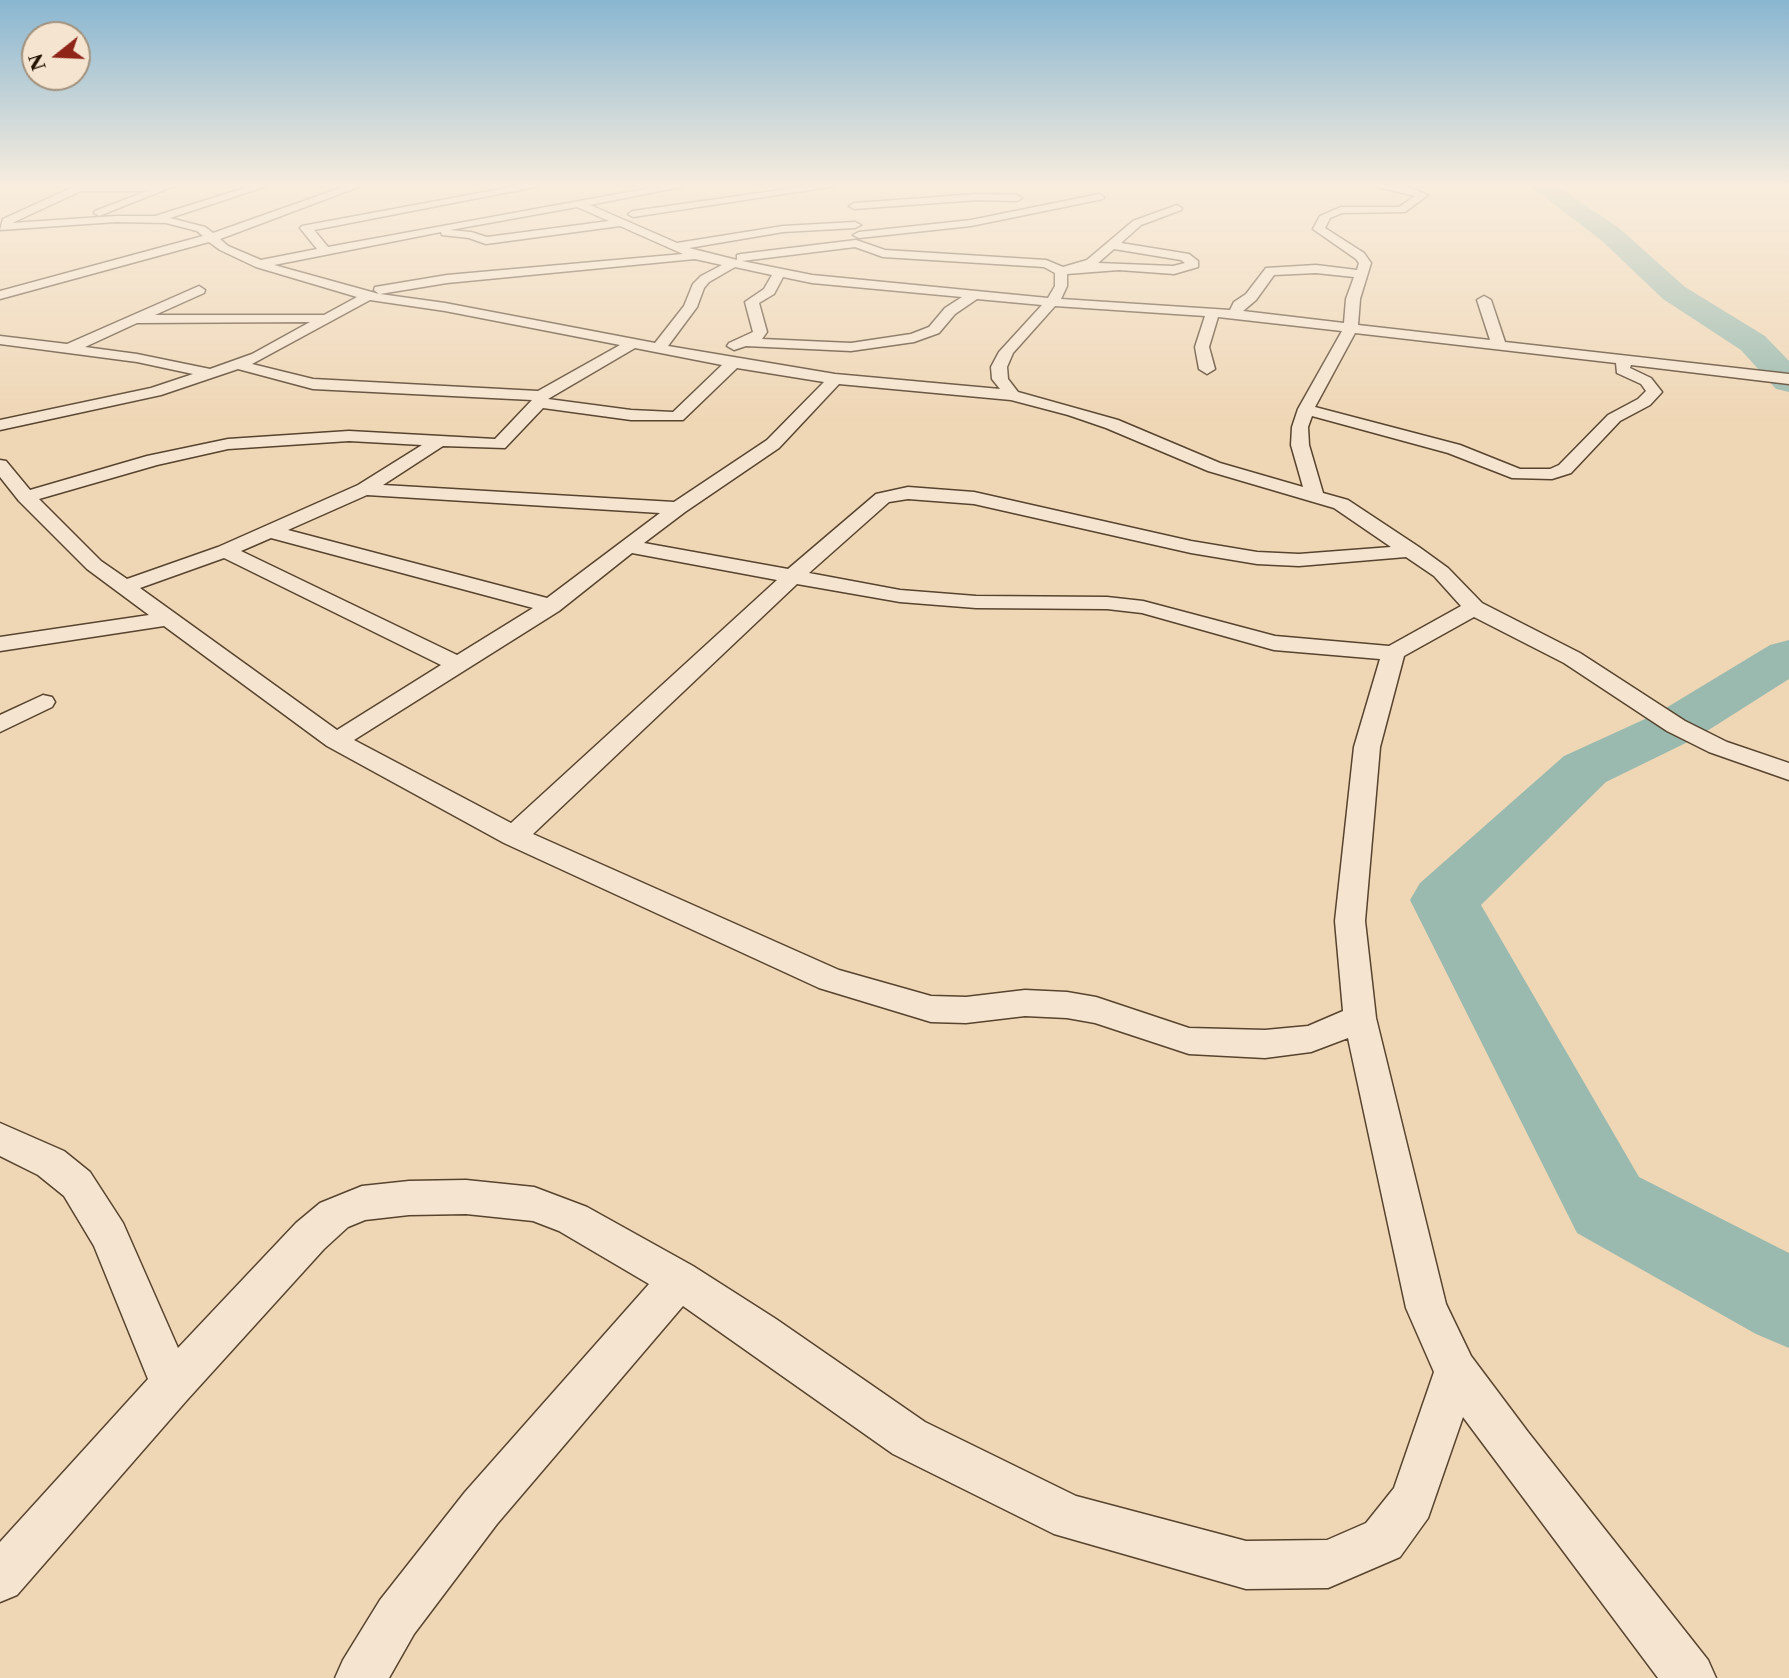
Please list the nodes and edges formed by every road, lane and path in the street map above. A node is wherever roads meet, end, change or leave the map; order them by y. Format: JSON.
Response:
{"nodes":[{"id":1,"x":113,"y":264,"type":"edge"},
{"id":2,"x":260,"y":264,"type":"edge"},
{"id":3,"x":602,"y":264,"type":"edge"},
{"id":4,"x":722,"y":264,"type":"edge"},
{"id":5,"x":730,"y":264,"type":"edge"},
{"id":6,"x":915,"y":264,"type":"edge"},
{"id":7,"x":939,"y":264,"type":"edge"},
{"id":8,"x":1047,"y":264,"type":"edge"},
{"id":9,"x":1088,"y":264,"type":"edge"},
{"id":10,"x":1194,"y":264,"type":"edge"},
{"id":11,"x":1364,"y":264,"type":"edge"},
{"id":12,"x":594,"y":265,"type":"junction"},
{"id":13,"x":920,"y":266,"type":"junction"},
{"id":14,"x":1081,"y":268,"type":"junction"},
{"id":15,"x":1061,"y":271,"type":"junction"},
{"id":16,"x":779,"y":274,"type":"junction"},
{"id":17,"x":1362,"y":274,"type":"junction"},
{"id":18,"x":592,"y":280,"type":"dead end"},
{"id":19,"x":199,"y":290,"type":"dead end"},
{"id":20,"x":943,"y":292,"type":"junction"},
{"id":21,"x":0,"y":295,"type":"edge"},
{"id":22,"x":364,"y":295,"type":"junction"},
{"id":23,"x":974,"y":295,"type":"junction"},
{"id":24,"x":466,"y":296,"type":"dead end"},
{"id":25,"x":1483,"y":300,"type":"dead end"},
{"id":26,"x":413,"y":302,"type":"junction"},
{"id":27,"x":1052,"y":302,"type":"junction"},
{"id":28,"x":961,"y":305,"type":"junction"},
{"id":29,"x":1213,"y":312,"type":"junction"},
{"id":30,"x":1234,"y":315,"type":"junction"},
{"id":31,"x":329,"y":318,"type":"junction"},
{"id":32,"x":135,"y":319,"type":"junction"},
{"id":33,"x":1351,"y":328,"type":"junction"},
{"id":34,"x":0,"y":340,"type":"edge"},
{"id":35,"x":744,"y":342,"type":"junction"},
{"id":36,"x":634,"y":343,"type":"junction"},
{"id":37,"x":1499,"y":345,"type":"junction"},
{"id":38,"x":790,"y":346,"type":"junction"},
{"id":39,"x":71,"y":348,"type":"junction"},
{"id":40,"x":659,"y":348,"type":"junction"},
{"id":41,"x":703,"y":358,"type":"junction"},
{"id":42,"x":1625,"y":360,"type":"junction"},
{"id":43,"x":733,"y":363,"type":"junction"},
{"id":44,"x":236,"y":365,"type":"junction"},
{"id":45,"x":766,"y":369,"type":"junction"},
{"id":46,"x":1207,"y":369,"type":"dead end"},
{"id":47,"x":212,"y":373,"type":"junction"},
{"id":48,"x":835,"y":379,"type":"junction"},
{"id":49,"x":1789,"y":379,"type":"edge"},
{"id":50,"x":1012,"y":396,"type":"junction"},
{"id":51,"x":540,"y":400,"type":"junction"},
{"id":52,"x":1306,"y":409,"type":"junction"},
{"id":53,"x":0,"y":425,"type":"edge"},
{"id":54,"x":438,"y":443,"type":"junction"},
{"id":55,"x":0,"y":465,"type":"edge"},
{"id":56,"x":364,"y":489,"type":"junction"},
{"id":57,"x":1314,"y":494,"type":"junction"},
{"id":58,"x":26,"y":497,"type":"junction"},
{"id":59,"x":678,"y":508,"type":"junction"},
{"id":60,"x":269,"y":531,"type":"junction"},
{"id":61,"x":631,"y":547,"type":"junction"},
{"id":62,"x":225,"y":551,"type":"junction"},
{"id":63,"x":1412,"y":551,"type":"junction"},
{"id":64,"x":792,"y":577,"type":"junction"},
{"id":65,"x":124,"y":587,"type":"junction"},
{"id":66,"x":551,"y":606,"type":"junction"},
{"id":67,"x":1474,"y":608,"type":"junction"},
{"id":68,"x":166,"y":619,"type":"junction"},
{"id":69,"x":0,"y":644,"type":"edge"},
{"id":70,"x":1393,"y":653,"type":"junction"},
{"id":71,"x":459,"y":665,"type":"junction"},
{"id":72,"x":43,"y":702,"type":"dead end"},
{"id":73,"x":0,"y":725,"type":"edge"},
{"id":74,"x":335,"y":741,"type":"junction"},
{"id":75,"x":1789,"y":772,"type":"edge"},
{"id":76,"x":514,"y":836,"type":"junction"},
{"id":77,"x":1360,"y":1018,"type":"junction"},
{"id":78,"x":0,"y":1139,"type":"edge"},
{"id":79,"x":679,"y":1280,"type":"junction"},
{"id":80,"x":1456,"y":1371,"type":"junction"},
{"id":81,"x":172,"y":1385,"type":"junction"},
{"id":82,"x":0,"y":1578,"type":"edge"},
{"id":83,"x":361,"y":1678,"type":"edge"},
{"id":84,"x":1690,"y":1678,"type":"edge"}],
"edges":[{"from":1,"to":21,"type":"street"},
{"from":2,"to":22,"type":"street"},
{"from":3,"to":12,"type":"street"},
{"from":4,"to":40,"type":"street"},
{"from":5,"to":16,"type":"street"},
{"from":6,"to":13,"type":"street"},
{"from":7,"to":13,"type":"street"},
{"from":8,"to":15,"type":"street"},
{"from":9,"to":14,"type":"street"},
{"from":10,"to":14,"type":"street"},
{"from":11,"to":17,"type":"street"},
{"from":12,"to":18,"type":"street"},
{"from":12,"to":22,"type":"street"},
{"from":13,"to":20,"type":"street"},
{"from":14,"to":15,"type":"street"},
{"from":15,"to":27,"type":"street"},
{"from":16,"to":20,"type":"street"},
{"from":16,"to":35,"type":"street"},
{"from":17,"to":30,"type":"street"},
{"from":17,"to":33,"type":"street"},
{"from":19,"to":32,"type":"street"},
{"from":20,"to":23,"type":"street"},
{"from":20,"to":28,"type":"street"},
{"from":22,"to":26,"type":"street"},
{"from":22,"to":31,"type":"street"},
{"from":23,"to":27,"type":"street"},
{"from":23,"to":28,"type":"street"},
{"from":24,"to":26,"type":"street"},
{"from":25,"to":37,"type":"street"},
{"from":26,"to":36,"type":"street"},
{"from":27,"to":29,"type":"street"},
{"from":27,"to":50,"type":"street"},
{"from":28,"to":38,"type":"street"},
{"from":29,"to":30,"type":"street"},
{"from":29,"to":46,"type":"street"},
{"from":30,"to":33,"type":"street"},
{"from":31,"to":32,"type":"street"},
{"from":31,"to":44,"type":"street"},
{"from":32,"to":39,"type":"street"},
{"from":33,"to":37,"type":"street"},
{"from":33,"to":52,"type":"street"},
{"from":34,"to":39,"type":"street"},
{"from":35,"to":38,"type":"street"},
{"from":35,"to":41,"type":"street"},
{"from":36,"to":40,"type":"street"},
{"from":36,"to":51,"type":"street"},
{"from":37,"to":42,"type":"street"},
{"from":38,"to":45,"type":"street"},
{"from":39,"to":47,"type":"street"},
{"from":40,"to":41,"type":"street"},
{"from":41,"to":43,"type":"street"},
{"from":42,"to":49,"type":"street"},
{"from":42,"to":52,"type":"street"},
{"from":43,"to":45,"type":"street"},
{"from":43,"to":51,"type":"street"},
{"from":44,"to":47,"type":"street"},
{"from":44,"to":51,"type":"street"},
{"from":45,"to":48,"type":"street"},
{"from":47,"to":53,"type":"street"},
{"from":48,"to":50,"type":"street"},
{"from":48,"to":59,"type":"street"},
{"from":50,"to":57,"type":"street"},
{"from":51,"to":54,"type":"street"},
{"from":52,"to":57,"type":"street"},
{"from":54,"to":56,"type":"street"},
{"from":54,"to":58,"type":"street"},
{"from":55,"to":58,"type":"street"},
{"from":56,"to":59,"type":"street"},
{"from":56,"to":60,"type":"street"},
{"from":57,"to":63,"type":"street"},
{"from":58,"to":65,"type":"street"},
{"from":59,"to":61,"type":"street"},
{"from":60,"to":62,"type":"street"},
{"from":60,"to":66,"type":"street"},
{"from":61,"to":64,"type":"street"},
{"from":61,"to":66,"type":"street"},
{"from":62,"to":65,"type":"street"},
{"from":62,"to":71,"type":"street"},
{"from":63,"to":64,"type":"street"},
{"from":63,"to":67,"type":"street"},
{"from":64,"to":70,"type":"street"},
{"from":64,"to":76,"type":"street"},
{"from":65,"to":68,"type":"street"},
{"from":66,"to":71,"type":"street"},
{"from":67,"to":70,"type":"street"},
{"from":67,"to":75,"type":"street"},
{"from":68,"to":69,"type":"street"},
{"from":68,"to":74,"type":"street"},
{"from":70,"to":77,"type":"street"},
{"from":71,"to":74,"type":"street"},
{"from":72,"to":73,"type":"street"},
{"from":74,"to":76,"type":"street"},
{"from":76,"to":77,"type":"street"},
{"from":77,"to":80,"type":"street"},
{"from":78,"to":81,"type":"street"},
{"from":79,"to":80,"type":"street"},
{"from":79,"to":81,"type":"street"},
{"from":79,"to":83,"type":"street"},
{"from":80,"to":84,"type":"street"},
{"from":81,"to":82,"type":"street"}]}
